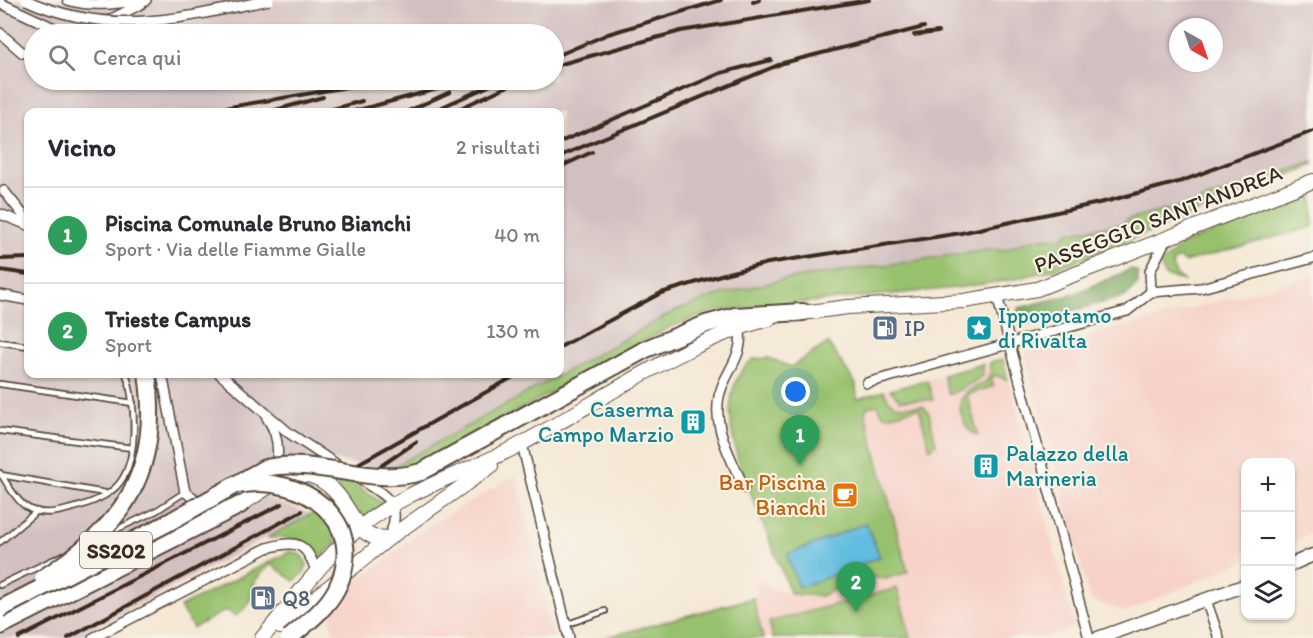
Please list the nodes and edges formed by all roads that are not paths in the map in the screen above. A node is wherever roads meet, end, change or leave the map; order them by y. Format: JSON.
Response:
{"nodes":[{"id":1,"x":26,"y":0,"type":"edge"},
{"id":2,"x":69,"y":0,"type":"edge"},
{"id":3,"x":147,"y":0,"type":"edge"},
{"id":4,"x":269,"y":0,"type":"edge"},
{"id":5,"x":0,"y":3,"type":"edge"},
{"id":6,"x":45,"y":24,"type":"edge"},
{"id":7,"x":101,"y":24,"type":"edge"},
{"id":8,"x":0,"y":33,"type":"edge"},
{"id":9,"x":24,"y":52,"type":"edge"},
{"id":10,"x":1313,"y":181,"type":"edge"},
{"id":11,"x":4,"y":191,"type":"dead end"},
{"id":12,"x":0,"y":214,"type":"edge"},
{"id":13,"x":24,"y":218,"type":"edge"},
{"id":14,"x":24,"y":222,"type":"edge"},
{"id":15,"x":1167,"y":237,"type":"junction"},
{"id":16,"x":1313,"y":258,"type":"edge"},
{"id":17,"x":1151,"y":292,"type":"junction"},
{"id":18,"x":0,"y":295,"type":"edge"},
{"id":19,"x":997,"y":296,"type":"junction"},
{"id":20,"x":24,"y":299,"type":"edge"},
{"id":21,"x":803,"y":312,"type":"junction"},
{"id":22,"x":739,"y":328,"type":"junction"},
{"id":23,"x":0,"y":342,"type":"edge"},
{"id":24,"x":1009,"y":344,"type":"junction"},
{"id":25,"x":24,"y":345,"type":"edge"},
{"id":26,"x":127,"y":378,"type":"edge"},
{"id":27,"x":158,"y":378,"type":"edge"},
{"id":28,"x":160,"y":378,"type":"edge"},
{"id":29,"x":224,"y":378,"type":"edge"},
{"id":30,"x":867,"y":383,"type":"dead end"},
{"id":31,"x":0,"y":384,"type":"edge"},
{"id":32,"x":133,"y":403,"type":"junction"},
{"id":33,"x":262,"y":412,"type":"junction"},
{"id":34,"x":0,"y":431,"type":"edge"},
{"id":35,"x":522,"y":444,"type":"junction"},
{"id":36,"x":132,"y":448,"type":"junction"},
{"id":37,"x":0,"y":474,"type":"edge"},
{"id":38,"x":229,"y":487,"type":"junction"},
{"id":39,"x":744,"y":488,"type":"dead end"},
{"id":40,"x":267,"y":489,"type":"junction"},
{"id":41,"x":376,"y":490,"type":"junction"},
{"id":42,"x":185,"y":492,"type":"junction"},
{"id":43,"x":105,"y":494,"type":"junction"},
{"id":44,"x":416,"y":494,"type":"junction"},
{"id":45,"x":240,"y":505,"type":"junction"},
{"id":46,"x":393,"y":506,"type":"junction"},
{"id":47,"x":37,"y":511,"type":"junction"},
{"id":48,"x":360,"y":528,"type":"junction"},
{"id":49,"x":389,"y":538,"type":"junction"},
{"id":50,"x":0,"y":542,"type":"edge"},
{"id":51,"x":1313,"y":555,"type":"edge"},
{"id":52,"x":1295,"y":563,"type":"edge"},
{"id":53,"x":317,"y":574,"type":"junction"},
{"id":54,"x":0,"y":585,"type":"edge"},
{"id":55,"x":1241,"y":587,"type":"edge"},
{"id":56,"x":1206,"y":600,"type":"junction"},
{"id":57,"x":0,"y":604,"type":"edge"},
{"id":58,"x":303,"y":607,"type":"junction"},
{"id":59,"x":0,"y":609,"type":"edge"},
{"id":60,"x":606,"y":611,"type":"dead end"},
{"id":61,"x":566,"y":624,"type":"junction"},
{"id":62,"x":0,"y":626,"type":"edge"},
{"id":63,"x":93,"y":638,"type":"edge"},
{"id":64,"x":264,"y":638,"type":"edge"},
{"id":65,"x":290,"y":638,"type":"edge"},
{"id":66,"x":300,"y":638,"type":"edge"},
{"id":67,"x":569,"y":638,"type":"edge"},
{"id":68,"x":1089,"y":638,"type":"edge"},
{"id":69,"x":1098,"y":638,"type":"edge"},
{"id":70,"x":1219,"y":638,"type":"edge"}],
"edges":[{"from":1,"to":4,"type":"street","bridge":true},
{"from":2,"to":3,"type":"street"},
{"from":3,"to":7,"type":"street"},
{"from":5,"to":6,"type":"street"},
{"from":8,"to":9,"type":"street"},
{"from":10,"to":15,"type":"main road","name":"PASSEGGIO SANT'ANDREA"},
{"from":11,"to":13,"type":"street"},
{"from":12,"to":14,"type":"street"},
{"from":15,"to":17,"type":"street"},
{"from":15,"to":19,"type":"main road","name":"PASSEGGIO SANT'ANDREA"},
{"from":16,"to":17,"type":"street"},
{"from":17,"to":24,"type":"street"},
{"from":18,"to":20,"type":"street"},
{"from":19,"to":21,"type":"main road","name":"PASSEGGIO SANT'ANDREA"},
{"from":19,"to":24,"type":"street"},
{"from":21,"to":22,"type":"main road","name":"PASSEGGIO SANT'ANDREA"},
{"from":21,"to":38,"type":"highway","number":"SS202","bridge":true},
{"from":22,"to":35,"type":"main road","name":"PASSEGGIO SANT'ANDREA"},
{"from":22,"to":39,"type":"street"},
{"from":23,"to":25,"type":"lane"},
{"from":24,"to":30,"type":"street"},
{"from":24,"to":68,"type":"street"},
{"from":26,"to":32,"type":"lane"},
{"from":27,"to":57,"type":"highway","bridge":true},
{"from":28,"to":42,"type":"street"},
{"from":29,"to":33,"type":"street"},
{"from":31,"to":32,"type":"lane"},
{"from":32,"to":36,"type":"lane"},
{"from":33,"to":40,"type":"street"},
{"from":33,"to":41,"type":"street"},
{"from":34,"to":36,"type":"lane"},
{"from":35,"to":44,"type":"main road"},
{"from":35,"to":49,"type":"main road"},
{"from":35,"to":61,"type":"street"},
{"from":36,"to":43,"type":"lane"},
{"from":37,"to":43,"type":"lane"},
{"from":37,"to":47,"type":"lane"},
{"from":38,"to":59,"type":"highway","number":"SS202","bridge":true},
{"from":38,"to":65,"type":"highway","number":"SS202","bridge":true},
{"from":40,"to":45,"type":"main road","number":"SS202"},
{"from":40,"to":48,"type":"main road","number":"SS202"},
{"from":41,"to":44,"type":"street"},
{"from":41,"to":46,"type":"street"},
{"from":42,"to":45,"type":"street"},
{"from":42,"to":54,"type":"lane"},
{"from":43,"to":47,"type":"lane"},
{"from":44,"to":46,"type":"main road"},
{"from":45,"to":62,"type":"highway","number":"SS202"},
{"from":46,"to":48,"type":"main road"},
{"from":46,"to":49,"type":"street"},
{"from":47,"to":50,"type":"lane"},
{"from":48,"to":49,"type":"main road"},
{"from":48,"to":53,"type":"main road"},
{"from":49,"to":58,"type":"main road"},
{"from":51,"to":52,"type":"main road"},
{"from":53,"to":63,"type":"street"},
{"from":53,"to":64,"type":"main road"},
{"from":55,"to":56,"type":"main road"},
{"from":56,"to":69,"type":"main road"},
{"from":56,"to":70,"type":"street"},
{"from":58,"to":64,"type":"main road"},
{"from":58,"to":66,"type":"street"},
{"from":60,"to":61,"type":"lane"},
{"from":61,"to":67,"type":"street"}]}
